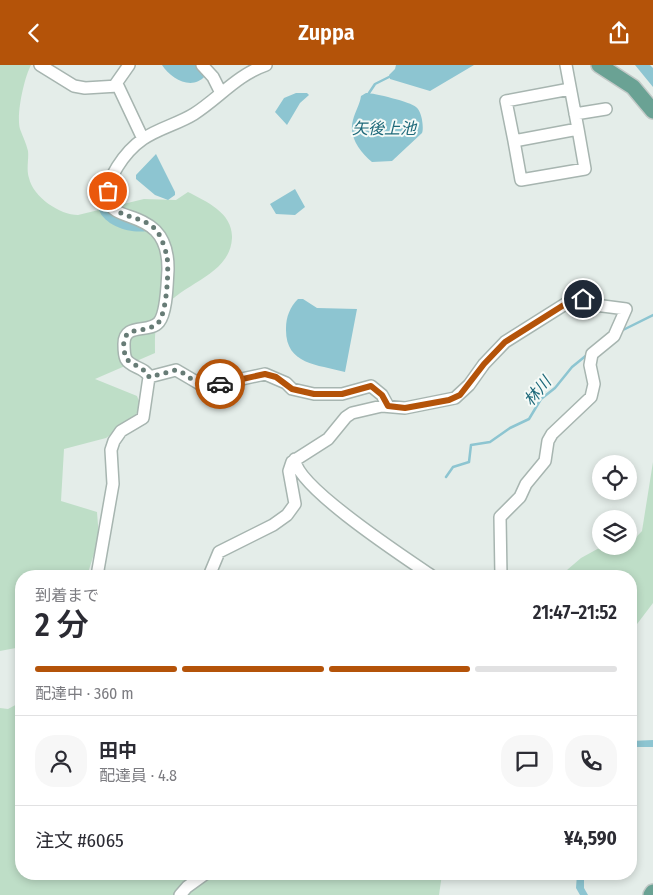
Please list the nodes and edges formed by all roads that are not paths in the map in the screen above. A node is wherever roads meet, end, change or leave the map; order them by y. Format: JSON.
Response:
{"nodes":[{"id":1,"x":40,"y":65,"type":"edge"},
{"id":2,"x":129,"y":65,"type":"edge"},
{"id":3,"x":202,"y":65,"type":"edge"},
{"id":4,"x":266,"y":65,"type":"edge"},
{"id":5,"x":566,"y":65,"type":"edge"},
{"id":6,"x":599,"y":65,"type":"edge"},
{"id":7,"x":115,"y":85,"type":"junction"},
{"id":8,"x":570,"y":89,"type":"junction"},
{"id":9,"x":221,"y":93,"type":"junction"},
{"id":10,"x":606,"y":109,"type":"dead end"},
{"id":11,"x":653,"y":111,"type":"edge"},
{"id":12,"x":575,"y":114,"type":"junction"},
{"id":13,"x":578,"y":129,"type":"junction"},
{"id":14,"x":143,"y":139,"type":"junction"},
{"id":15,"x":514,"y":141,"type":"junction"},
{"id":16,"x":149,"y":377,"type":"junction"},
{"id":17,"x":388,"y":406,"type":"junction"},
{"id":18,"x":295,"y":459,"type":"junction"},
{"id":19,"x":98,"y":570,"type":"edge"},
{"id":20,"x":212,"y":570,"type":"edge"},
{"id":21,"x":423,"y":570,"type":"edge"},
{"id":22,"x":502,"y":570,"type":"edge"},
{"id":23,"x":197,"y":880,"type":"edge"},
{"id":24,"x":180,"y":895,"type":"edge"}],
"edges":[{"from":1,"to":7,"type":"street"},
{"from":2,"to":7,"type":"street"},
{"from":3,"to":9,"type":"street"},
{"from":4,"to":9,"type":"street"},
{"from":5,"to":8,"type":"street"},
{"from":6,"to":11,"type":"main road"},
{"from":7,"to":14,"type":"street"},
{"from":8,"to":12,"type":"street"},
{"from":8,"to":15,"type":"street"},
{"from":9,"to":14,"type":"street"},
{"from":10,"to":12,"type":"street"},
{"from":12,"to":13,"type":"street"},
{"from":13,"to":15,"type":"street"},
{"from":13,"to":15,"type":"street"},
{"from":14,"to":16,"type":"street"},
{"from":16,"to":17,"type":"street"},
{"from":16,"to":19,"type":"street"},
{"from":17,"to":18,"type":"street"},
{"from":17,"to":22,"type":"street"},
{"from":18,"to":20,"type":"street"},
{"from":18,"to":21,"type":"street"},
{"from":23,"to":24,"type":"street"}]}
